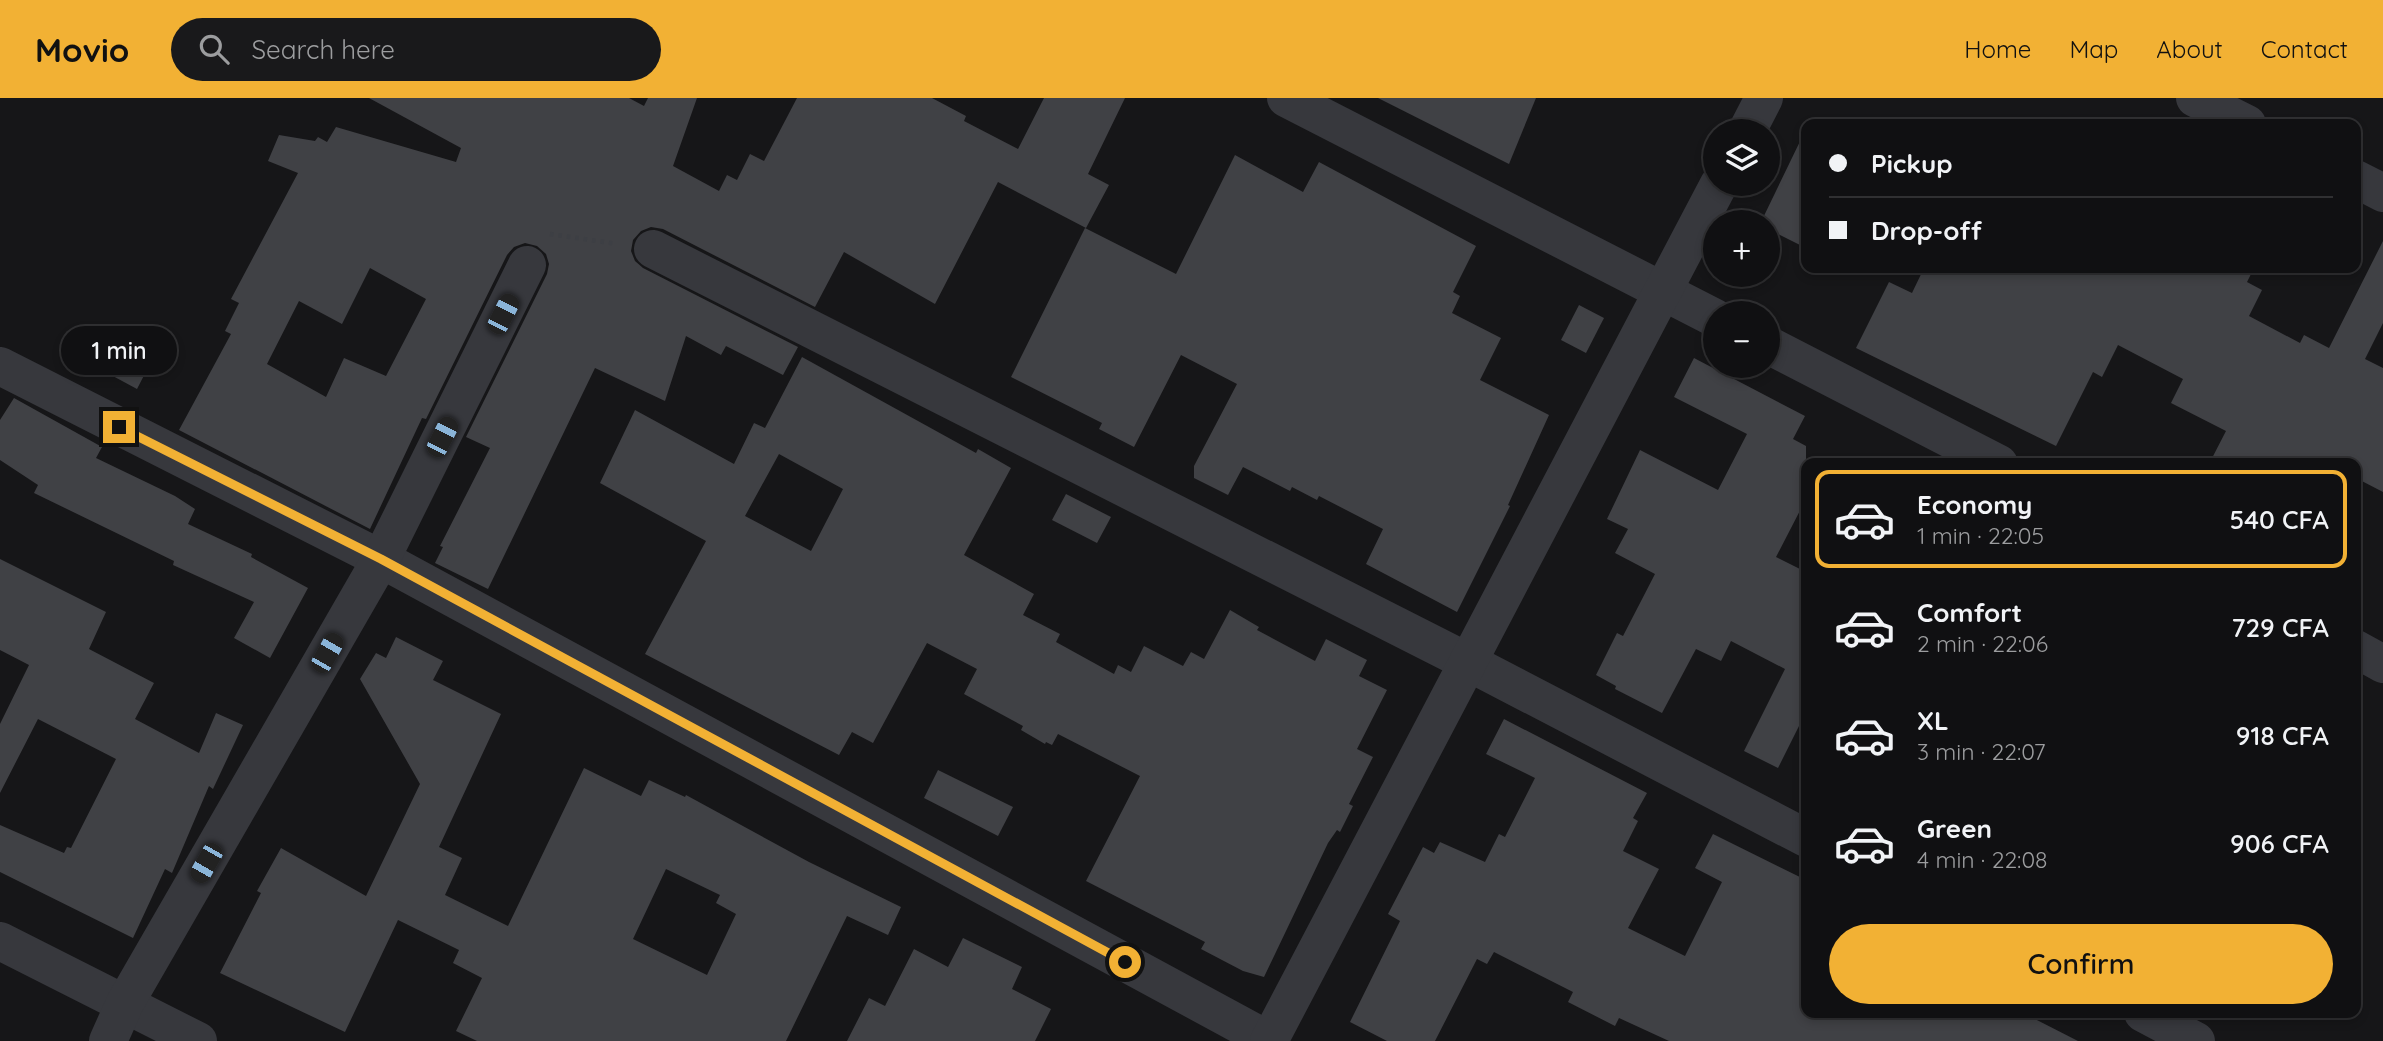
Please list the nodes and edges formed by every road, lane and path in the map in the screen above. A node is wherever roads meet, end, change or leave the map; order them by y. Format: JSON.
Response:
{"nodes":[{"id":1,"x":1286,"y":98,"type":"edge"},
{"id":2,"x":1765,"y":98,"type":"edge"},
{"id":3,"x":2195,"y":98,"type":"edge"},
{"id":4,"x":1754,"y":119,"type":"edge"},
{"id":5,"x":2237,"y":119,"type":"edge"},
{"id":6,"x":2361,"y":182,"type":"edge"},
{"id":7,"x":2383,"y":193,"type":"edge"},
{"id":8,"x":1713,"y":196,"type":"edge"},
{"id":9,"x":653,"y":249,"type":"joint"},
{"id":10,"x":527,"y":265,"type":"joint"},
{"id":11,"x":1662,"y":290,"type":"junction"},
{"id":12,"x":1703,"y":312,"type":"edge"},
{"id":13,"x":1780,"y":351,"type":"edge"},
{"id":14,"x":0,"y":366,"type":"edge"},
{"id":15,"x":1987,"y":458,"type":"edge"},
{"id":16,"x":381,"y":559,"type":"junction"},
{"id":17,"x":2361,"y":652,"type":"edge"},
{"id":18,"x":1466,"y":661,"type":"junction"},
{"id":19,"x":2383,"y":664,"type":"edge"},
{"id":20,"x":1801,"y":835,"type":"edge"},
{"id":21,"x":0,"y":941,"type":"edge"},
{"id":22,"x":125,"y":1003,"type":"junction"},
{"id":23,"x":2152,"y":1018,"type":"edge"},
{"id":24,"x":108,"y":1041,"type":"edge"},
{"id":25,"x":198,"y":1041,"type":"edge"},
{"id":26,"x":1269,"y":1041,"type":"edge"},
{"id":27,"x":2196,"y":1041,"type":"edge"}],
"edges":[{"from":1,"to":11,"type":"street"},
{"from":2,"to":4,"type":"street"},
{"from":3,"to":5,"type":"street"},
{"from":6,"to":7,"type":"street"},
{"from":8,"to":11,"type":"street"},
{"from":9,"to":10,"type":"path"},
{"from":9,"to":18,"type":"street"},
{"from":10,"to":16,"type":"street"},
{"from":11,"to":12,"type":"street"},
{"from":11,"to":18,"type":"street"},
{"from":13,"to":15,"type":"street"},
{"from":14,"to":16,"type":"street"},
{"from":16,"to":22,"type":"street"},
{"from":16,"to":26,"type":"street"},
{"from":17,"to":19,"type":"street"},
{"from":18,"to":20,"type":"street"},
{"from":18,"to":26,"type":"street"},
{"from":21,"to":22,"type":"street"},
{"from":22,"to":24,"type":"street"},
{"from":22,"to":25,"type":"street"},
{"from":23,"to":27,"type":"street"}]}
